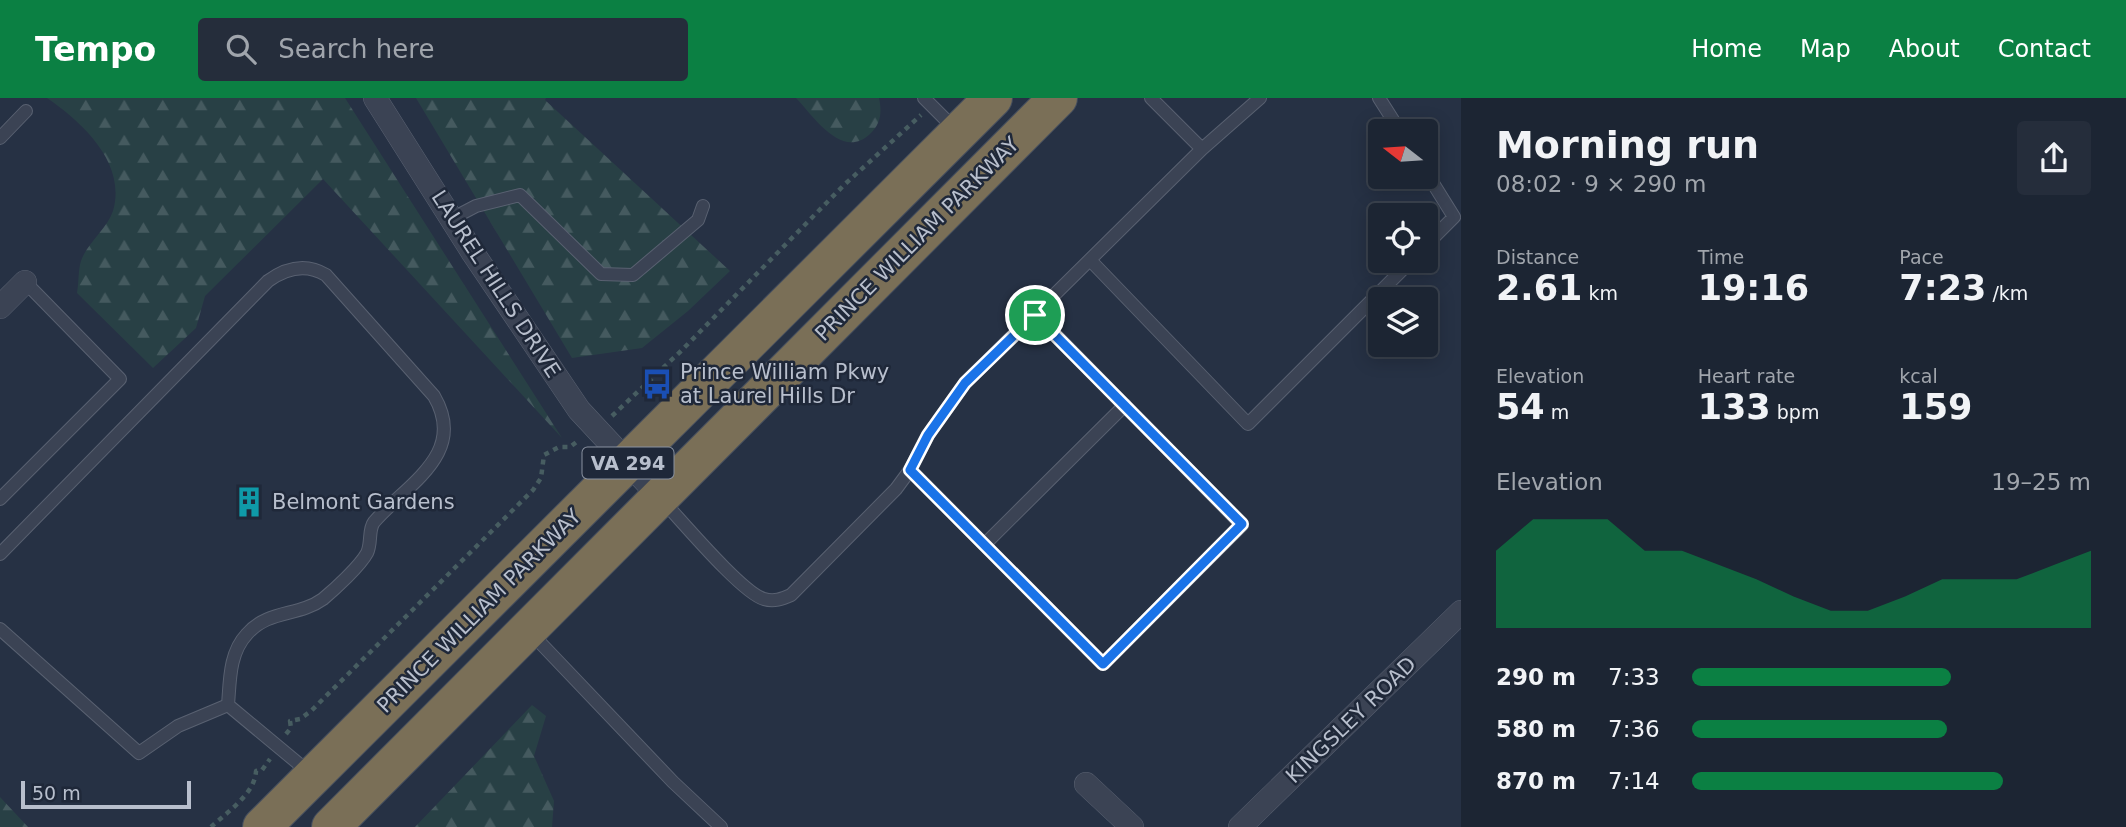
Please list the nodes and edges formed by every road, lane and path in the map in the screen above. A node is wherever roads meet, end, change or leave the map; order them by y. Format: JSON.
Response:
{"nodes":[{"id":1,"x":375,"y":98,"type":"edge"},
{"id":2,"x":924,"y":98,"type":"edge"},
{"id":3,"x":993,"y":98,"type":"edge"},
{"id":4,"x":1058,"y":98,"type":"edge"},
{"id":5,"x":1151,"y":98,"type":"edge"},
{"id":6,"x":1260,"y":98,"type":"edge"},
{"id":7,"x":1380,"y":98,"type":"edge"},
{"id":8,"x":26,"y":111,"type":"dead end"},
{"id":9,"x":1393,"y":119,"type":"edge"},
{"id":10,"x":911,"y":123,"type":"dead end"},
{"id":11,"x":958,"y":133,"type":"junction"},
{"id":12,"x":0,"y":138,"type":"edge"},
{"id":13,"x":1202,"y":149,"type":"junction"},
{"id":14,"x":1437,"y":189,"type":"edge"},
{"id":15,"x":703,"y":206,"type":"dead end"},
{"id":16,"x":453,"y":218,"type":"junction"},
{"id":17,"x":1438,"y":233,"type":"edge"},
{"id":18,"x":1091,"y":261,"type":"junction"},
{"id":19,"x":1399,"y":273,"type":"edge"},
{"id":20,"x":24,"y":282,"type":"joint"},
{"id":21,"x":0,"y":307,"type":"edge"},
{"id":22,"x":1035,"y":315,"type":"junction"},
{"id":23,"x":1125,"y":405,"type":"junction"},
{"id":24,"x":616,"y":412,"type":"dead end"},
{"id":25,"x":570,"y":447,"type":"dead end"},
{"id":26,"x":628,"y":463,"type":"junction"},
{"id":27,"x":910,"y":470,"type":"junction"},
{"id":28,"x":660,"y":497,"type":"junction"},
{"id":29,"x":0,"y":499,"type":"edge"},
{"id":30,"x":985,"y":544,"type":"junction"},
{"id":31,"x":0,"y":554,"type":"edge"},
{"id":32,"x":1461,"y":612,"type":"edge"},
{"id":33,"x":0,"y":629,"type":"edge"},
{"id":34,"x":527,"y":630,"type":"junction"},
{"id":35,"x":228,"y":705,"type":"junction"},
{"id":36,"x":291,"y":728,"type":"dead end"},
{"id":37,"x":262,"y":770,"type":"dead end"},
{"id":38,"x":313,"y":776,"type":"junction"},
{"id":39,"x":1086,"y":784,"type":"dead end"},
{"id":40,"x":211,"y":827,"type":"edge"},
{"id":41,"x":262,"y":827,"type":"edge"},
{"id":42,"x":331,"y":827,"type":"edge"},
{"id":43,"x":721,"y":827,"type":"edge"},
{"id":44,"x":1132,"y":827,"type":"edge"},
{"id":45,"x":1240,"y":827,"type":"edge"}],
"edges":[{"from":1,"to":16,"type":"street","name":"LAUREL HILLS DRIVE"},
{"from":2,"to":11,"type":"lane"},
{"from":3,"to":11,"type":"highway","name":"PRINCE WILLIAM PARKWAY","number":"VA 294"},
{"from":4,"to":28,"type":"highway","name":"PRINCE WILLIAM PARKWAY","number":"VA 294"},
{"from":5,"to":13,"type":"lane"},
{"from":6,"to":13,"type":"lane"},
{"from":7,"to":9,"type":"lane"},
{"from":8,"to":12,"type":"lane"},
{"from":10,"to":24,"type":"path"},
{"from":11,"to":26,"type":"highway","name":"PRINCE WILLIAM PARKWAY","number":"VA 294"},
{"from":13,"to":18,"type":"lane"},
{"from":14,"to":17,"type":"lane"},
{"from":15,"to":16,"type":"lane"},
{"from":16,"to":26,"type":"street","name":"LAUREL HILLS DRIVE"},
{"from":18,"to":19,"type":"lane"},
{"from":18,"to":22,"type":"lane"},
{"from":20,"to":21,"type":"street"},
{"from":20,"to":29,"type":"lane"},
{"from":22,"to":23,"type":"lane"},
{"from":22,"to":27,"type":"lane"},
{"from":23,"to":30,"type":"lane"},
{"from":23,"to":30,"type":"lane"},
{"from":25,"to":36,"type":"path"},
{"from":26,"to":28,"type":"street","name":"LAUREL HILLS DRIVE"},
{"from":26,"to":38,"type":"highway","name":"PRINCE WILLIAM PARKWAY","number":"VA 294"},
{"from":27,"to":28,"type":"lane"},
{"from":27,"to":30,"type":"lane"},
{"from":28,"to":34,"type":"highway","name":"PRINCE WILLIAM PARKWAY","number":"VA 294"},
{"from":31,"to":35,"type":"lane"},
{"from":32,"to":45,"type":"street","name":"KINGSLEY ROAD"},
{"from":33,"to":35,"type":"lane"},
{"from":34,"to":42,"type":"highway","name":"PRINCE WILLIAM PARKWAY","number":"VA 294"},
{"from":34,"to":43,"type":"lane"},
{"from":35,"to":38,"type":"lane"},
{"from":37,"to":40,"type":"path"},
{"from":38,"to":41,"type":"highway","name":"PRINCE WILLIAM PARKWAY","number":"VA 294"},
{"from":39,"to":44,"type":"street"}]}
